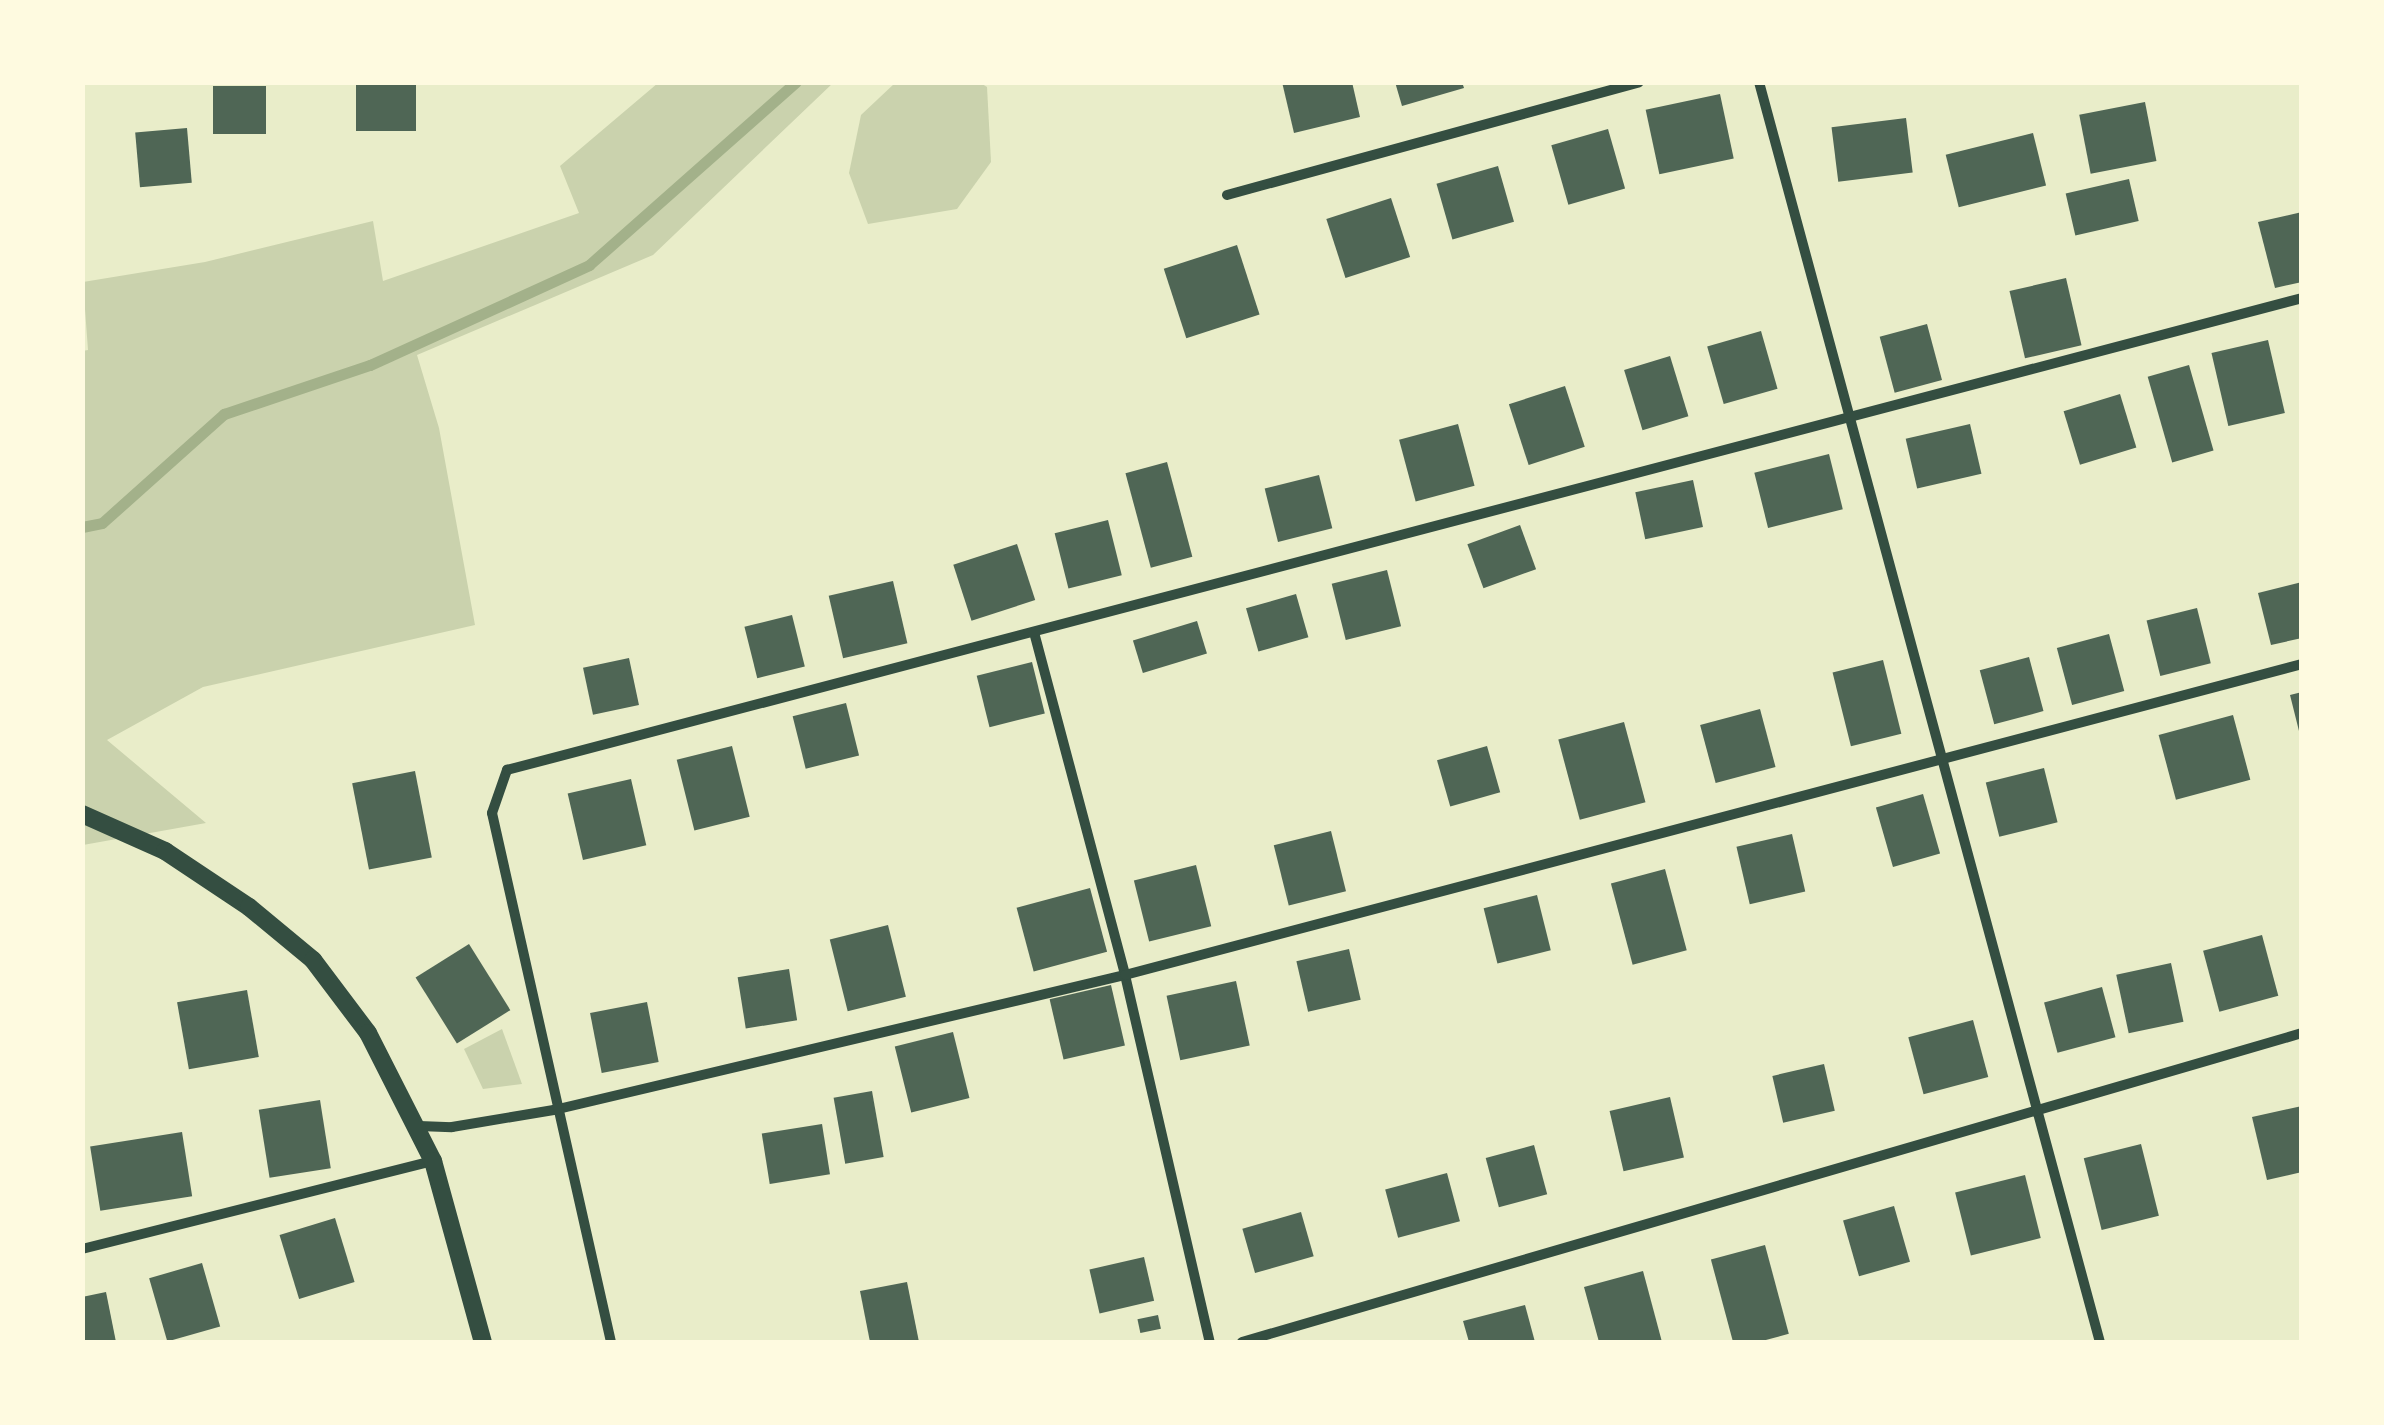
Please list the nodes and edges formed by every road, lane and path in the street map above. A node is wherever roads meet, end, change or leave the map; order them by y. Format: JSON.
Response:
{"nodes":[{"id":1,"x":1639,"y":82,"type":"edge"},
{"id":2,"x":1759,"y":82,"type":"edge"},
{"id":3,"x":1227,"y":195,"type":"dead end"},
{"id":4,"x":2302,"y":298,"type":"edge"},
{"id":5,"x":1849,"y":419,"type":"junction"},
{"id":6,"x":1035,"y":636,"type":"junction"},
{"id":7,"x":2302,"y":664,"type":"edge"},
{"id":8,"x":1941,"y":754,"type":"junction"},
{"id":9,"x":82,"y":814,"type":"edge"},
{"id":10,"x":1125,"y":975,"type":"junction"},
{"id":11,"x":2302,"y":1033,"type":"edge"},
{"id":12,"x":2038,"y":1107,"type":"junction"},
{"id":13,"x":554,"y":1110,"type":"junction"},
{"id":14,"x":419,"y":1126,"type":"junction"},
{"id":15,"x":433,"y":1162,"type":"junction"},
{"id":16,"x":82,"y":1249,"type":"edge"},
{"id":17,"x":483,"y":1342,"type":"edge"},
{"id":18,"x":611,"y":1342,"type":"edge"},
{"id":19,"x":1210,"y":1342,"type":"edge"},
{"id":20,"x":1242,"y":1342,"type":"edge"},
{"id":21,"x":2100,"y":1342,"type":"edge"}],
"edges":[{"from":1,"to":3,"type":"street"},
{"from":2,"to":5,"type":"street"},
{"from":4,"to":5,"type":"street"},
{"from":5,"to":6,"type":"street"},
{"from":5,"to":8,"type":"street"},
{"from":6,"to":10,"type":"street"},
{"from":6,"to":13,"type":"street"},
{"from":7,"to":8,"type":"street"},
{"from":8,"to":10,"type":"street"},
{"from":8,"to":12,"type":"street"},
{"from":9,"to":14,"type":"street"},
{"from":10,"to":13,"type":"street"},
{"from":10,"to":19,"type":"street"},
{"from":11,"to":12,"type":"street"},
{"from":12,"to":20,"type":"street"},
{"from":12,"to":21,"type":"street"},
{"from":13,"to":14,"type":"street"},
{"from":13,"to":18,"type":"street"},
{"from":14,"to":15,"type":"street"},
{"from":15,"to":16,"type":"street"},
{"from":15,"to":17,"type":"street"}]}
